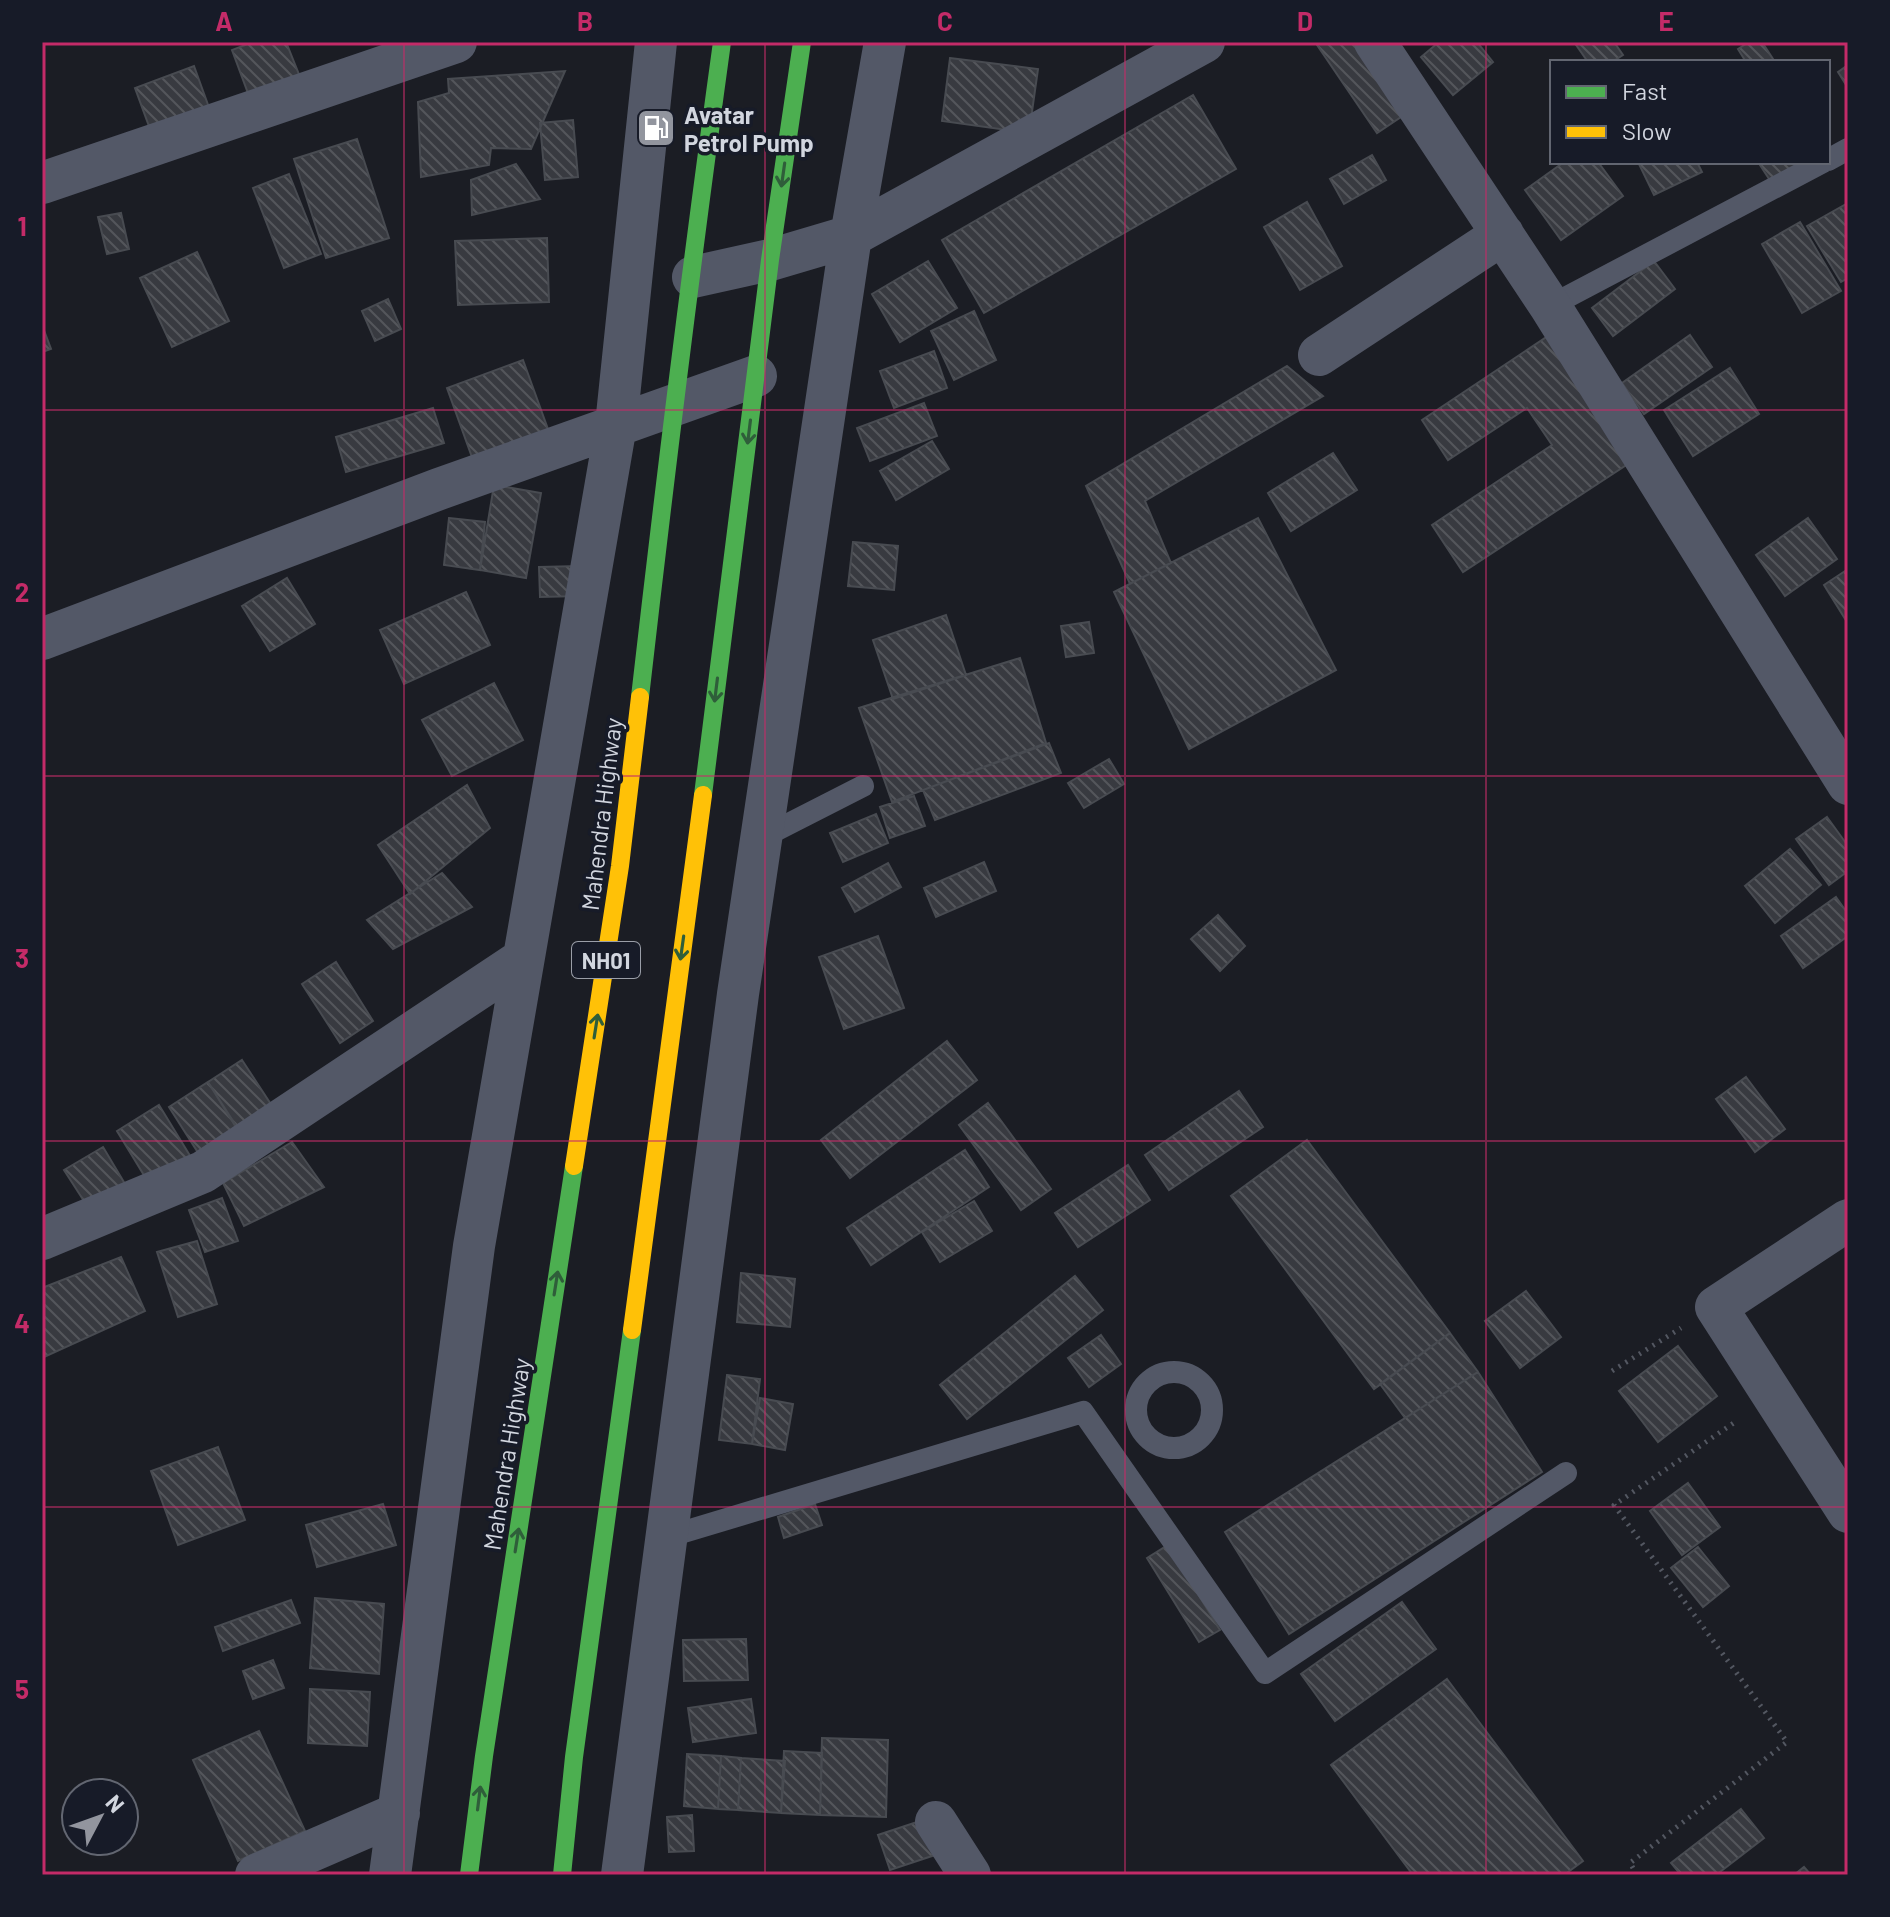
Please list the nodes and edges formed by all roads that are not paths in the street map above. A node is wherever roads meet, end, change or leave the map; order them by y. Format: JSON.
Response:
{"nodes":[{"id":1,"x":456,"y":42,"type":"edge"},
{"id":2,"x":656,"y":42,"type":"edge"},
{"id":3,"x":722,"y":42,"type":"edge"},
{"id":4,"x":802,"y":42,"type":"edge"},
{"id":5,"x":885,"y":42,"type":"edge"},
{"id":6,"x":1204,"y":42,"type":"edge"},
{"id":7,"x":1375,"y":42,"type":"edge"},
{"id":8,"x":1848,"y":149,"type":"edge"},
{"id":9,"x":1830,"y":159,"type":"edge"},
{"id":10,"x":1820,"y":164,"type":"edge"},
{"id":11,"x":42,"y":183,"type":"edge"},
{"id":12,"x":1503,"y":234,"type":"junction"},
{"id":13,"x":851,"y":236,"type":"junction"},
{"id":14,"x":770,"y":260,"type":"junction"},
{"id":15,"x":693,"y":277,"type":"junction"},
{"id":16,"x":1550,"y":306,"type":"junction"},
{"id":17,"x":1319,"y":355,"type":"dead end"},
{"id":18,"x":756,"y":376,"type":"junction"},
{"id":19,"x":674,"y":404,"type":"junction"},
{"id":20,"x":616,"y":425,"type":"junction"},
{"id":21,"x":42,"y":639,"type":"edge"},
{"id":22,"x":1848,"y":784,"type":"edge"},
{"id":23,"x":863,"y":786,"type":"dead end"},
{"id":24,"x":761,"y":838,"type":"junction"},
{"id":25,"x":523,"y":959,"type":"junction"},
{"id":26,"x":1848,"y":1220,"type":"edge"},
{"id":27,"x":42,"y":1239,"type":"edge"},
{"id":28,"x":1143,"y":1433,"type":"dead end"},
{"id":29,"x":1112,"y":1455,"type":"junction"},
{"id":30,"x":1566,"y":1473,"type":"dead end"},
{"id":31,"x":1848,"y":1512,"type":"edge"},
{"id":32,"x":667,"y":1537,"type":"junction"},
{"id":33,"x":399,"y":1813,"type":"junction"},
{"id":34,"x":936,"y":1822,"type":"dead end"},
{"id":35,"x":256,"y":1875,"type":"edge"},
{"id":36,"x":390,"y":1875,"type":"edge"},
{"id":37,"x":469,"y":1875,"type":"edge"},
{"id":38,"x":562,"y":1875,"type":"edge"},
{"id":39,"x":622,"y":1875,"type":"edge"},
{"id":40,"x":970,"y":1875,"type":"edge"}],
"edges":[{"from":1,"to":11,"type":"street"},
{"from":2,"to":20,"type":"street"},
{"from":3,"to":15,"type":"highway","name":"Mahendra Highway","number":"NH01"},
{"from":4,"to":14,"type":"highway","one_way":true},
{"from":5,"to":13,"type":"street"},
{"from":6,"to":13,"type":"street"},
{"from":7,"to":12,"type":"street"},
{"from":8,"to":9,"type":"lane"},
{"from":10,"to":16,"type":"lane"},
{"from":12,"to":16,"type":"street"},
{"from":12,"to":17,"type":"street"},
{"from":13,"to":14,"type":"street"},
{"from":13,"to":24,"type":"street"},
{"from":14,"to":15,"type":"street"},
{"from":14,"to":18,"type":"highway"},
{"from":15,"to":19,"type":"highway","name":"Mahendra Highway","number":"NH01"},
{"from":16,"to":22,"type":"street"},
{"from":18,"to":19,"type":"street"},
{"from":18,"to":38,"type":"highway","one_way":true},
{"from":19,"to":20,"type":"street"},
{"from":37,"to":19,"type":"highway","name":"Mahendra Highway","number":"NH01","one_way":true},
{"from":20,"to":21,"type":"street"},
{"from":20,"to":25,"type":"street"},
{"from":23,"to":24,"type":"lane"},
{"from":24,"to":32,"type":"street"},
{"from":25,"to":27,"type":"street"},
{"from":25,"to":33,"type":"street"},
{"from":26,"to":31,"type":"street"},
{"from":28,"to":29,"type":"lane"},
{"from":29,"to":30,"type":"lane"},
{"from":29,"to":32,"type":"lane"},
{"from":32,"to":39,"type":"street"},
{"from":33,"to":35,"type":"street"},
{"from":33,"to":36,"type":"street"},
{"from":34,"to":40,"type":"street"}]}
